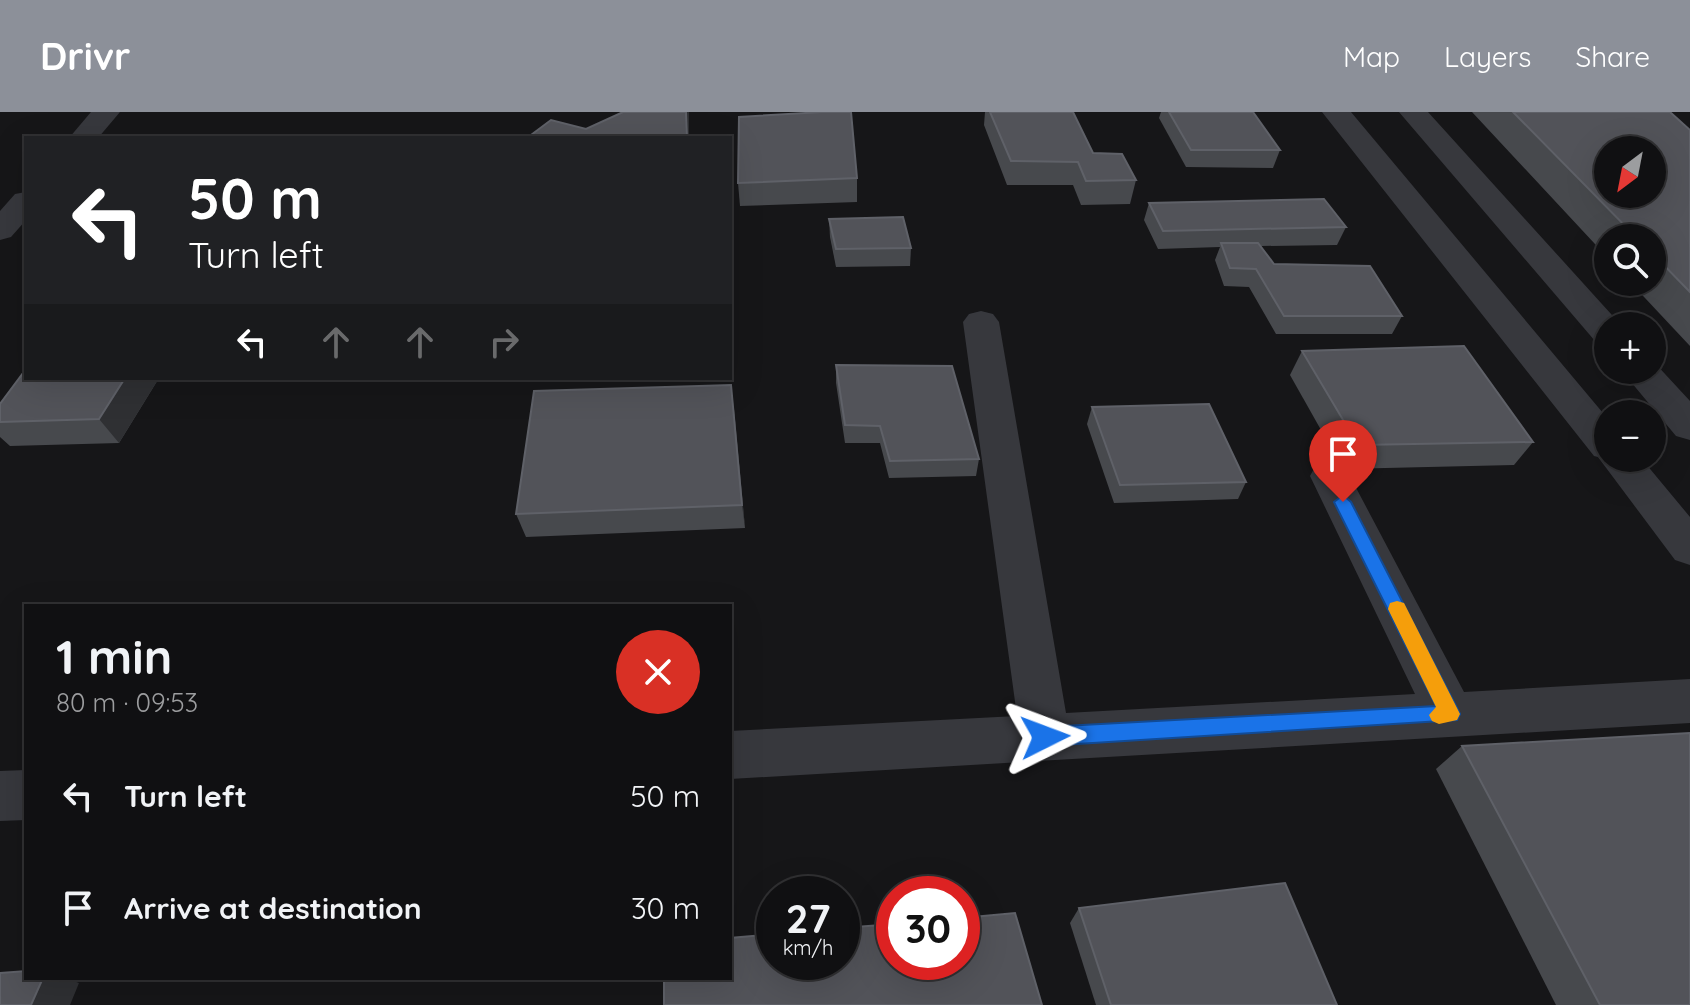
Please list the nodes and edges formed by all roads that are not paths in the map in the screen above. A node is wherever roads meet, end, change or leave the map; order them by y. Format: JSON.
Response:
{"nodes":[{"id":1,"x":106,"y":112,"type":"edge"},
{"id":2,"x":1336,"y":112,"type":"edge"},
{"id":3,"x":1413,"y":112,"type":"edge"},
{"id":4,"x":85,"y":136,"type":"edge"},
{"id":5,"x":24,"y":203,"type":"edge"},
{"id":6,"x":0,"y":230,"type":"edge"},
{"id":7,"x":1594,"y":317,"type":"edge"},
{"id":8,"x":981,"y":322,"type":"dead end"},
{"id":9,"x":1652,"y":384,"type":"edge"},
{"id":10,"x":1690,"y":426,"type":"edge"},
{"id":11,"x":1594,"y":429,"type":"edge"},
{"id":12,"x":1629,"y":472,"type":"edge"},
{"id":13,"x":1330,"y":476,"type":"dead end"},
{"id":14,"x":1690,"y":548,"type":"edge"},
{"id":15,"x":1690,"y":701,"type":"edge"},
{"id":16,"x":1450,"y":714,"type":"junction"},
{"id":17,"x":1045,"y":737,"type":"junction"},
{"id":18,"x":732,"y":755,"type":"edge"},
{"id":19,"x":24,"y":795,"type":"edge"},
{"id":20,"x":0,"y":796,"type":"edge"}],
"edges":[{"from":1,"to":4,"type":"street"},
{"from":2,"to":11,"type":"street"},
{"from":3,"to":7,"type":"street"},
{"from":5,"to":6,"type":"street"},
{"from":8,"to":17,"type":"street"},
{"from":9,"to":10,"type":"street"},
{"from":12,"to":14,"type":"street"},
{"from":13,"to":16,"type":"street"},
{"from":15,"to":16,"type":"street"},
{"from":16,"to":17,"type":"street"},
{"from":17,"to":18,"type":"street"},
{"from":19,"to":20,"type":"street"}]}
